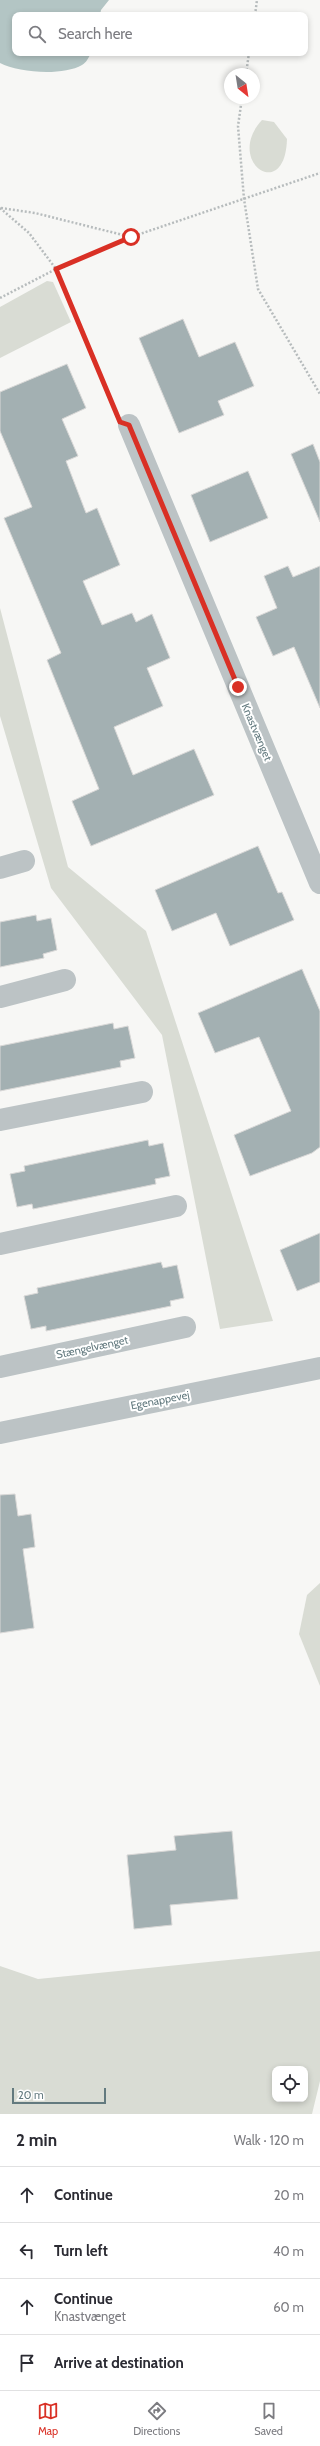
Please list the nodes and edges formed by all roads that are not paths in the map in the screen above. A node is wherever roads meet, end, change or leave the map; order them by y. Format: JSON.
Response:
{"nodes":[{"id":1,"x":129,"y":425,"type":"road end"},
{"id":2,"x":24,"y":861,"type":"dead end"},
{"id":3,"x":0,"y":868,"type":"edge"},
{"id":4,"x":320,"y":883,"type":"edge"},
{"id":5,"x":65,"y":980,"type":"dead end"},
{"id":6,"x":0,"y":997,"type":"edge"},
{"id":7,"x":142,"y":1092,"type":"dead end"},
{"id":8,"x":0,"y":1120,"type":"edge"},
{"id":9,"x":176,"y":1206,"type":"dead end"},
{"id":10,"x":0,"y":1244,"type":"edge"},
{"id":11,"x":185,"y":1327,"type":"dead end"},
{"id":12,"x":0,"y":1367,"type":"edge"},
{"id":13,"x":320,"y":1368,"type":"edge"},
{"id":14,"x":0,"y":1433,"type":"edge"}],
"edges":[{"from":1,"to":4,"type":"street","name":"Knastvænget"},
{"from":2,"to":3,"type":"street"},
{"from":5,"to":6,"type":"street"},
{"from":7,"to":8,"type":"street"},
{"from":9,"to":10,"type":"street"},
{"from":11,"to":12,"type":"street","name":"Stængelvænget"},
{"from":13,"to":14,"type":"street","name":"Egenappevej"}]}
